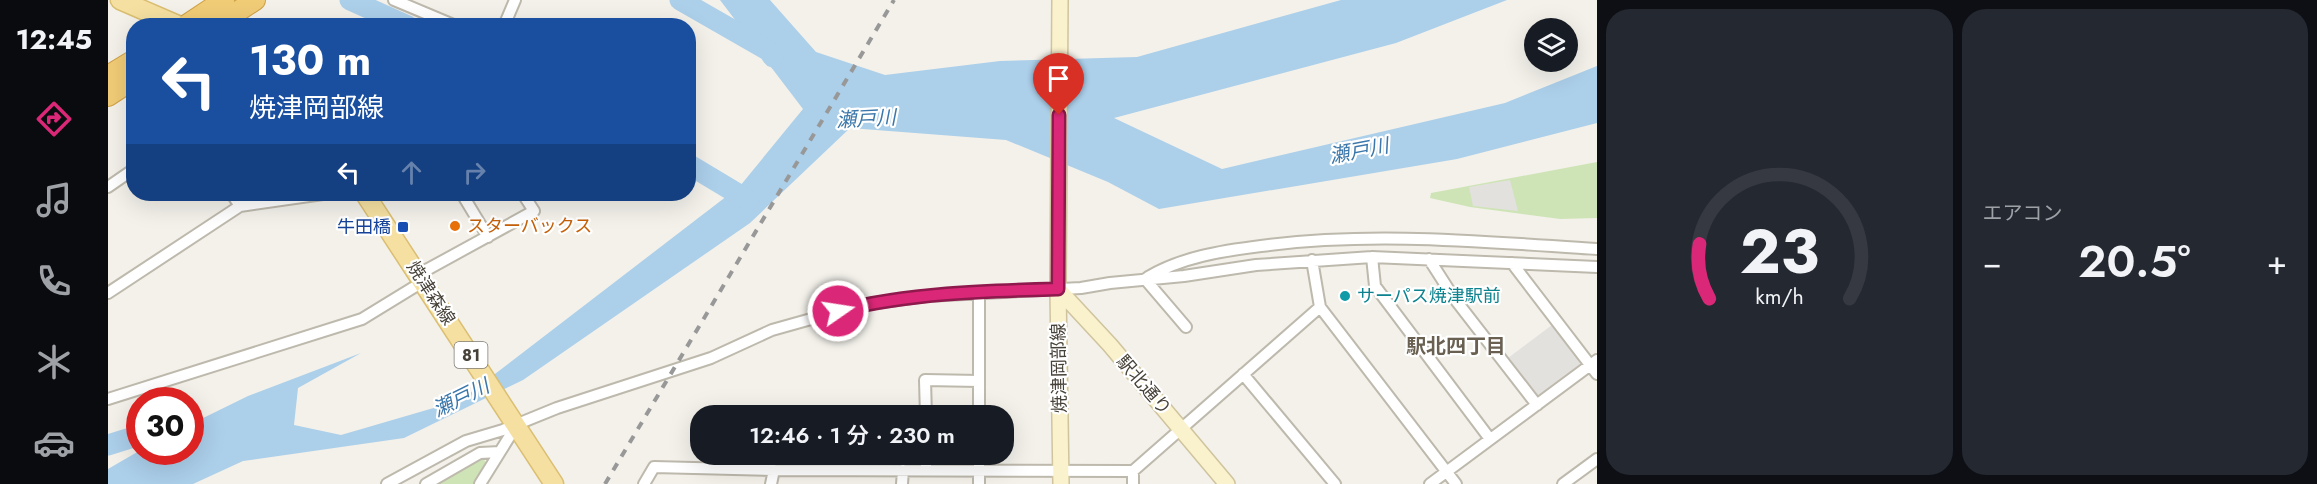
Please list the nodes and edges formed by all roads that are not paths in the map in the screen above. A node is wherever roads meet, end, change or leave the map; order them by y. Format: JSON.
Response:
{"nodes":[{"id":1,"x":120,"y":0,"type":"edge"},
{"id":2,"x":224,"y":0,"type":"edge"},
{"id":3,"x":255,"y":0,"type":"edge"},
{"id":4,"x":394,"y":0,"type":"edge"},
{"id":5,"x":515,"y":0,"type":"edge"},
{"id":6,"x":1060,"y":0,"type":"edge"},
{"id":7,"x":162,"y":18,"type":"edge"},
{"id":8,"x":197,"y":18,"type":"edge"},
{"id":9,"x":228,"y":18,"type":"edge"},
{"id":10,"x":437,"y":18,"type":"edge"},
{"id":11,"x":507,"y":18,"type":"edge"},
{"id":12,"x":126,"y":65,"type":"edge"},
{"id":13,"x":108,"y":76,"type":"edge"},
{"id":14,"x":126,"y":84,"type":"edge"},
{"id":15,"x":108,"y":96,"type":"edge"},
{"id":16,"x":126,"y":174,"type":"edge"},
{"id":17,"x":108,"y":186,"type":"edge"},
{"id":18,"x":237,"y":201,"type":"edge"},
{"id":19,"x":275,"y":201,"type":"edge"},
{"id":20,"x":370,"y":201,"type":"edge"},
{"id":21,"x":466,"y":201,"type":"edge"},
{"id":22,"x":527,"y":201,"type":"edge"},
{"id":23,"x":240,"y":206,"type":"junction"},
{"id":24,"x":488,"y":237,"type":"junction"},
{"id":25,"x":1597,"y":249,"type":"edge"},
{"id":26,"x":1372,"y":257,"type":"junction"},
{"id":27,"x":1429,"y":259,"type":"junction"},
{"id":28,"x":1312,"y":260,"type":"junction"},
{"id":29,"x":1512,"y":263,"type":"junction"},
{"id":30,"x":1597,"y":267,"type":"edge"},
{"id":31,"x":1145,"y":279,"type":"junction"},
{"id":32,"x":1058,"y":282,"type":"junction"},
{"id":33,"x":425,"y":284,"type":"junction"},
{"id":34,"x":108,"y":293,"type":"edge"},
{"id":35,"x":979,"y":293,"type":"junction"},
{"id":36,"x":1320,"y":307,"type":"junction"},
{"id":37,"x":1186,"y":327,"type":"dead end"},
{"id":38,"x":1595,"y":367,"type":"edge"},
{"id":39,"x":1243,"y":374,"type":"junction"},
{"id":40,"x":979,"y":381,"type":"junction"},
{"id":41,"x":108,"y":399,"type":"edge"},
{"id":42,"x":926,"y":405,"type":"edge"},
{"id":43,"x":979,"y":405,"type":"edge"},
{"id":44,"x":1537,"y":405,"type":"junction"},
{"id":45,"x":513,"y":420,"type":"junction"},
{"id":46,"x":1181,"y":428,"type":"junction"},
{"id":47,"x":1490,"y":439,"type":"junction"},
{"id":48,"x":500,"y":452,"type":"junction"},
{"id":49,"x":1597,"y":459,"type":"edge"},
{"id":50,"x":926,"y":465,"type":"edge"},
{"id":51,"x":979,"y":465,"type":"edge"},
{"id":52,"x":774,"y":470,"type":"junction"},
{"id":53,"x":903,"y":470,"type":"junction"},
{"id":54,"x":926,"y":470,"type":"junction"},
{"id":55,"x":979,"y":470,"type":"junction"},
{"id":56,"x":1133,"y":471,"type":"junction"},
{"id":57,"x":1446,"y":472,"type":"junction"},
{"id":58,"x":1061,"y":477,"type":"edge"},
{"id":59,"x":387,"y":484,"type":"edge"},
{"id":60,"x":426,"y":484,"type":"edge"},
{"id":61,"x":480,"y":484,"type":"edge"},
{"id":62,"x":554,"y":484,"type":"edge"},
{"id":63,"x":644,"y":484,"type":"edge"},
{"id":64,"x":771,"y":484,"type":"edge"},
{"id":65,"x":902,"y":484,"type":"edge"},
{"id":66,"x":978,"y":484,"type":"edge"},
{"id":67,"x":1133,"y":484,"type":"edge"},
{"id":68,"x":1227,"y":484,"type":"edge"},
{"id":69,"x":1335,"y":484,"type":"edge"},
{"id":70,"x":1430,"y":484,"type":"edge"},
{"id":71,"x":1456,"y":484,"type":"edge"},
{"id":72,"x":1563,"y":484,"type":"edge"}],
"edges":[{"from":1,"to":7,"type":"main road"},
{"from":2,"to":8,"type":"highway"},
{"from":3,"to":9,"type":"highway"},
{"from":4,"to":10,"type":"street"},
{"from":5,"to":11,"type":"street"},
{"from":6,"to":32,"type":"main road","name":"焼津岡部線"},
{"from":12,"to":13,"type":"highway"},
{"from":14,"to":15,"type":"highway"},
{"from":16,"to":17,"type":"street"},
{"from":18,"to":23,"type":"street"},
{"from":19,"to":23,"type":"street"},
{"from":20,"to":33,"type":"main road","name":"焼津森線","number":"81"},
{"from":21,"to":24,"type":"street"},
{"from":22,"to":24,"type":"street"},
{"from":23,"to":34,"type":"street"},
{"from":24,"to":33,"type":"street"},
{"from":25,"to":31,"type":"street"},
{"from":26,"to":27,"type":"street"},
{"from":26,"to":28,"type":"street"},
{"from":26,"to":47,"type":"street"},
{"from":27,"to":29,"type":"street"},
{"from":27,"to":44,"type":"street"},
{"from":28,"to":31,"type":"street"},
{"from":28,"to":36,"type":"street"},
{"from":29,"to":30,"type":"street"},
{"from":29,"to":38,"type":"street"},
{"from":31,"to":32,"type":"street"},
{"from":31,"to":37,"type":"street"},
{"from":32,"to":35,"type":"street"},
{"from":32,"to":46,"type":"main road","name":"駅北通り"},
{"from":32,"to":58,"type":"main road","name":"焼津岡部線"},
{"from":33,"to":41,"type":"street"},
{"from":33,"to":45,"type":"main road","name":"焼津森線","number":"81"},
{"from":35,"to":40,"type":"street"},
{"from":35,"to":45,"type":"street"},
{"from":36,"to":39,"type":"street"},
{"from":36,"to":57,"type":"street"},
{"from":38,"to":44,"type":"street"},
{"from":39,"to":46,"type":"street"},
{"from":39,"to":69,"type":"street"},
{"from":40,"to":42,"type":"street"},
{"from":40,"to":43,"type":"street"},
{"from":44,"to":47,"type":"street"},
{"from":45,"to":48,"type":"street"},
{"from":45,"to":59,"type":"street"},
{"from":45,"to":62,"type":"main road","name":"焼津森線","number":"81"},
{"from":46,"to":56,"type":"street"},
{"from":46,"to":68,"type":"main road","name":"駅北通り"},
{"from":47,"to":57,"type":"street"},
{"from":48,"to":60,"type":"street"},
{"from":48,"to":61,"type":"street"},
{"from":49,"to":72,"type":"street"},
{"from":50,"to":54,"type":"street"},
{"from":51,"to":55,"type":"street"},
{"from":52,"to":53,"type":"street"},
{"from":52,"to":63,"type":"street"},
{"from":52,"to":64,"type":"street"},
{"from":53,"to":54,"type":"street"},
{"from":53,"to":65,"type":"street"},
{"from":54,"to":55,"type":"street"},
{"from":55,"to":58,"type":"street"},
{"from":55,"to":66,"type":"street"},
{"from":56,"to":58,"type":"street"},
{"from":56,"to":67,"type":"street"},
{"from":57,"to":70,"type":"street"},
{"from":57,"to":71,"type":"street"}]}
